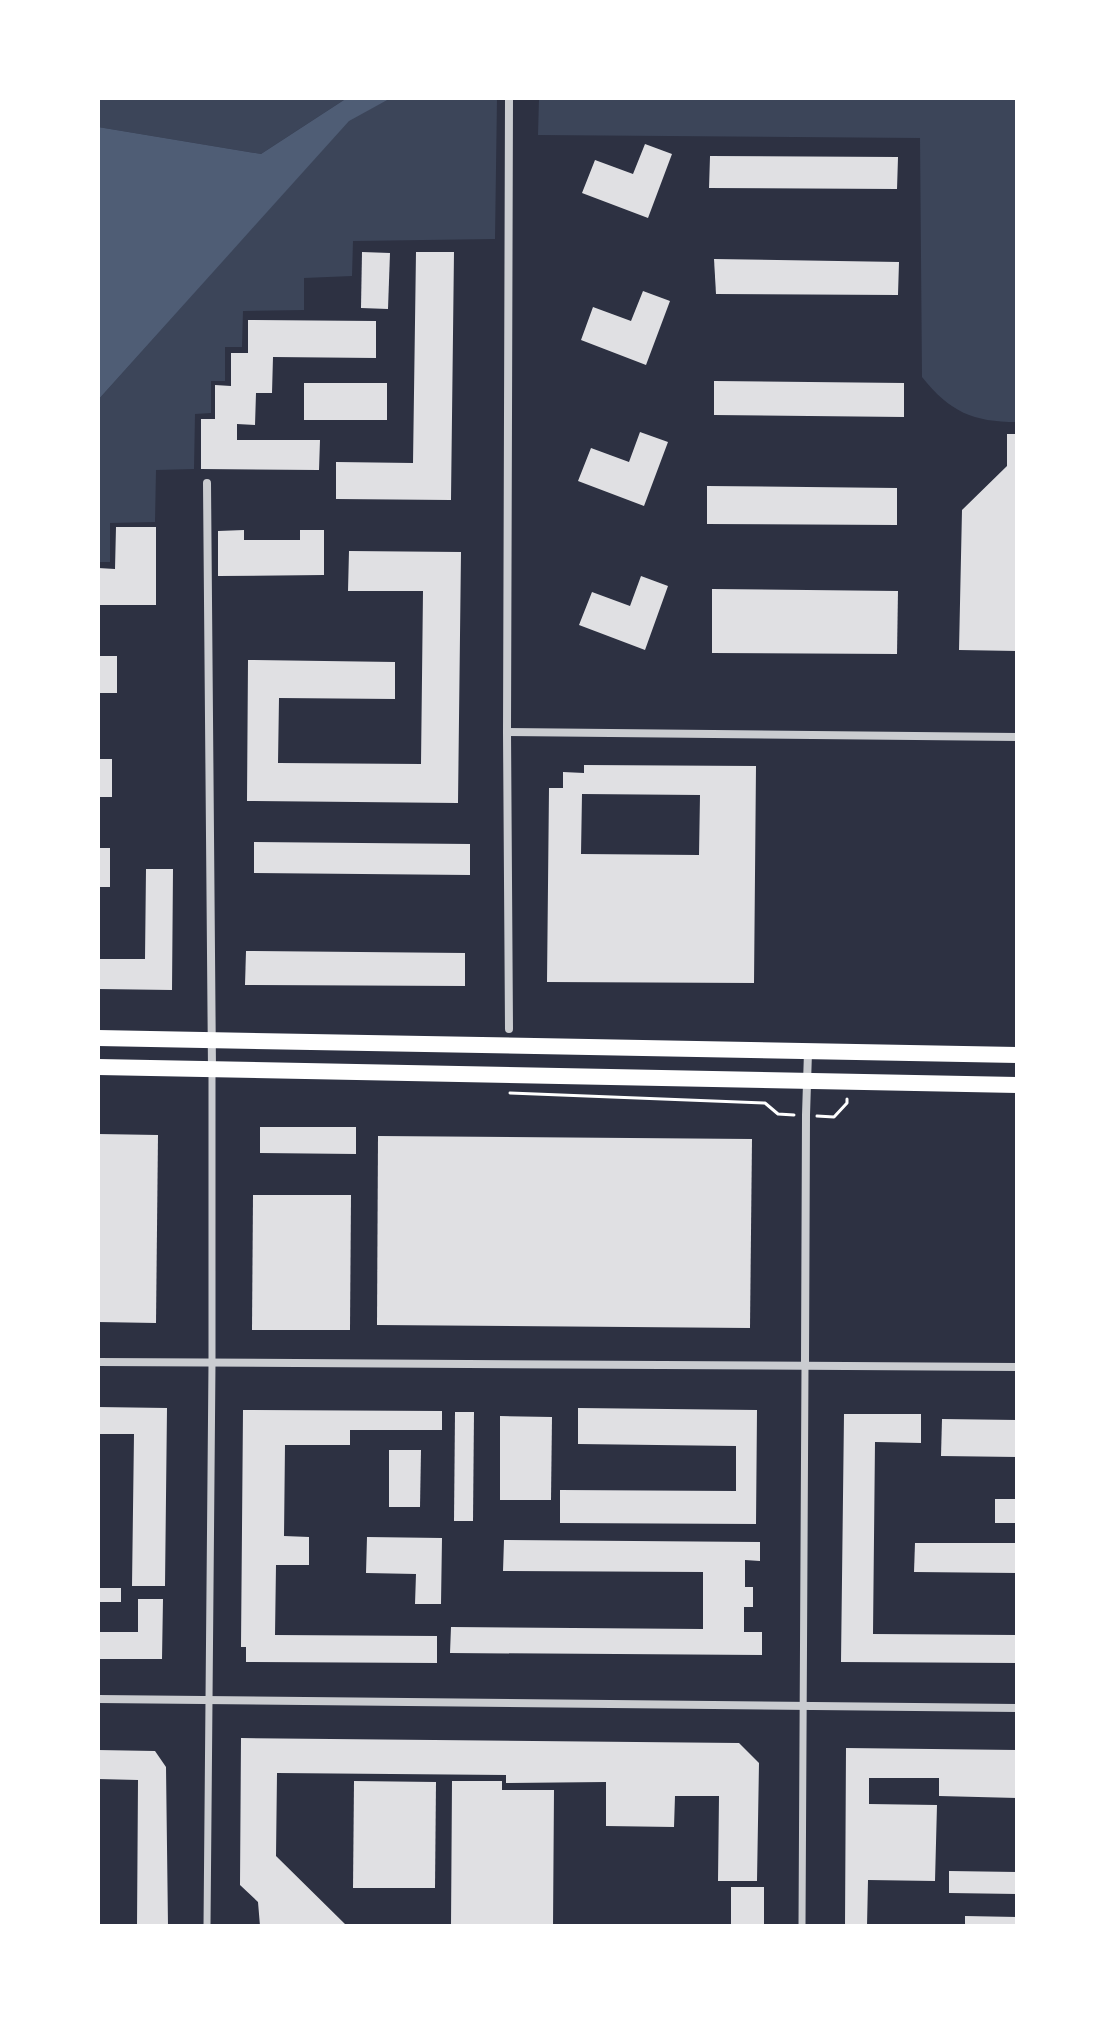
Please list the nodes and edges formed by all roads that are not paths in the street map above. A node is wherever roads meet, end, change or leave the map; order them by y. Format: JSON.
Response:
{"nodes":[{"id":1,"x":509,"y":98,"type":"edge"},
{"id":2,"x":207,"y":483,"type":"dead end"},
{"id":3,"x":507,"y":732,"type":"junction"},
{"id":4,"x":1017,"y":737,"type":"edge"},
{"id":5,"x":509,"y":1029,"type":"dead end"},
{"id":6,"x":98,"y":1038,"type":"edge"},
{"id":7,"x":212,"y":1041,"type":"junction"},
{"id":8,"x":808,"y":1052,"type":"junction"},
{"id":9,"x":1017,"y":1055,"type":"edge"},
{"id":10,"x":98,"y":1067,"type":"edge"},
{"id":11,"x":212,"y":1070,"type":"junction"},
{"id":12,"x":806,"y":1081,"type":"junction"},
{"id":13,"x":1017,"y":1085,"type":"edge"},
{"id":14,"x":98,"y":1362,"type":"edge"},
{"id":15,"x":212,"y":1363,"type":"junction"},
{"id":16,"x":805,"y":1366,"type":"junction"},
{"id":17,"x":1017,"y":1367,"type":"edge"},
{"id":18,"x":98,"y":1699,"type":"edge"},
{"id":19,"x":209,"y":1701,"type":"junction"},
{"id":20,"x":803,"y":1706,"type":"junction"},
{"id":21,"x":1017,"y":1708,"type":"edge"},
{"id":22,"x":207,"y":1926,"type":"edge"},
{"id":23,"x":802,"y":1926,"type":"edge"}],
"edges":[{"from":1,"to":3,"type":"street"},
{"from":2,"to":7,"type":"street"},
{"from":3,"to":4,"type":"street"},
{"from":3,"to":5,"type":"street"},
{"from":6,"to":7,"type":"highway"},
{"from":7,"to":8,"type":"highway"},
{"from":7,"to":11,"type":"street"},
{"from":8,"to":9,"type":"highway"},
{"from":8,"to":12,"type":"street"},
{"from":10,"to":11,"type":"highway"},
{"from":11,"to":12,"type":"highway"},
{"from":11,"to":15,"type":"street"},
{"from":12,"to":13,"type":"highway"},
{"from":12,"to":16,"type":"street"},
{"from":14,"to":15,"type":"street"},
{"from":15,"to":16,"type":"street"},
{"from":15,"to":19,"type":"street"},
{"from":16,"to":17,"type":"street"},
{"from":16,"to":20,"type":"street"},
{"from":18,"to":19,"type":"street"},
{"from":19,"to":20,"type":"street"},
{"from":19,"to":22,"type":"street"},
{"from":20,"to":21,"type":"street"},
{"from":20,"to":23,"type":"street"}]}
